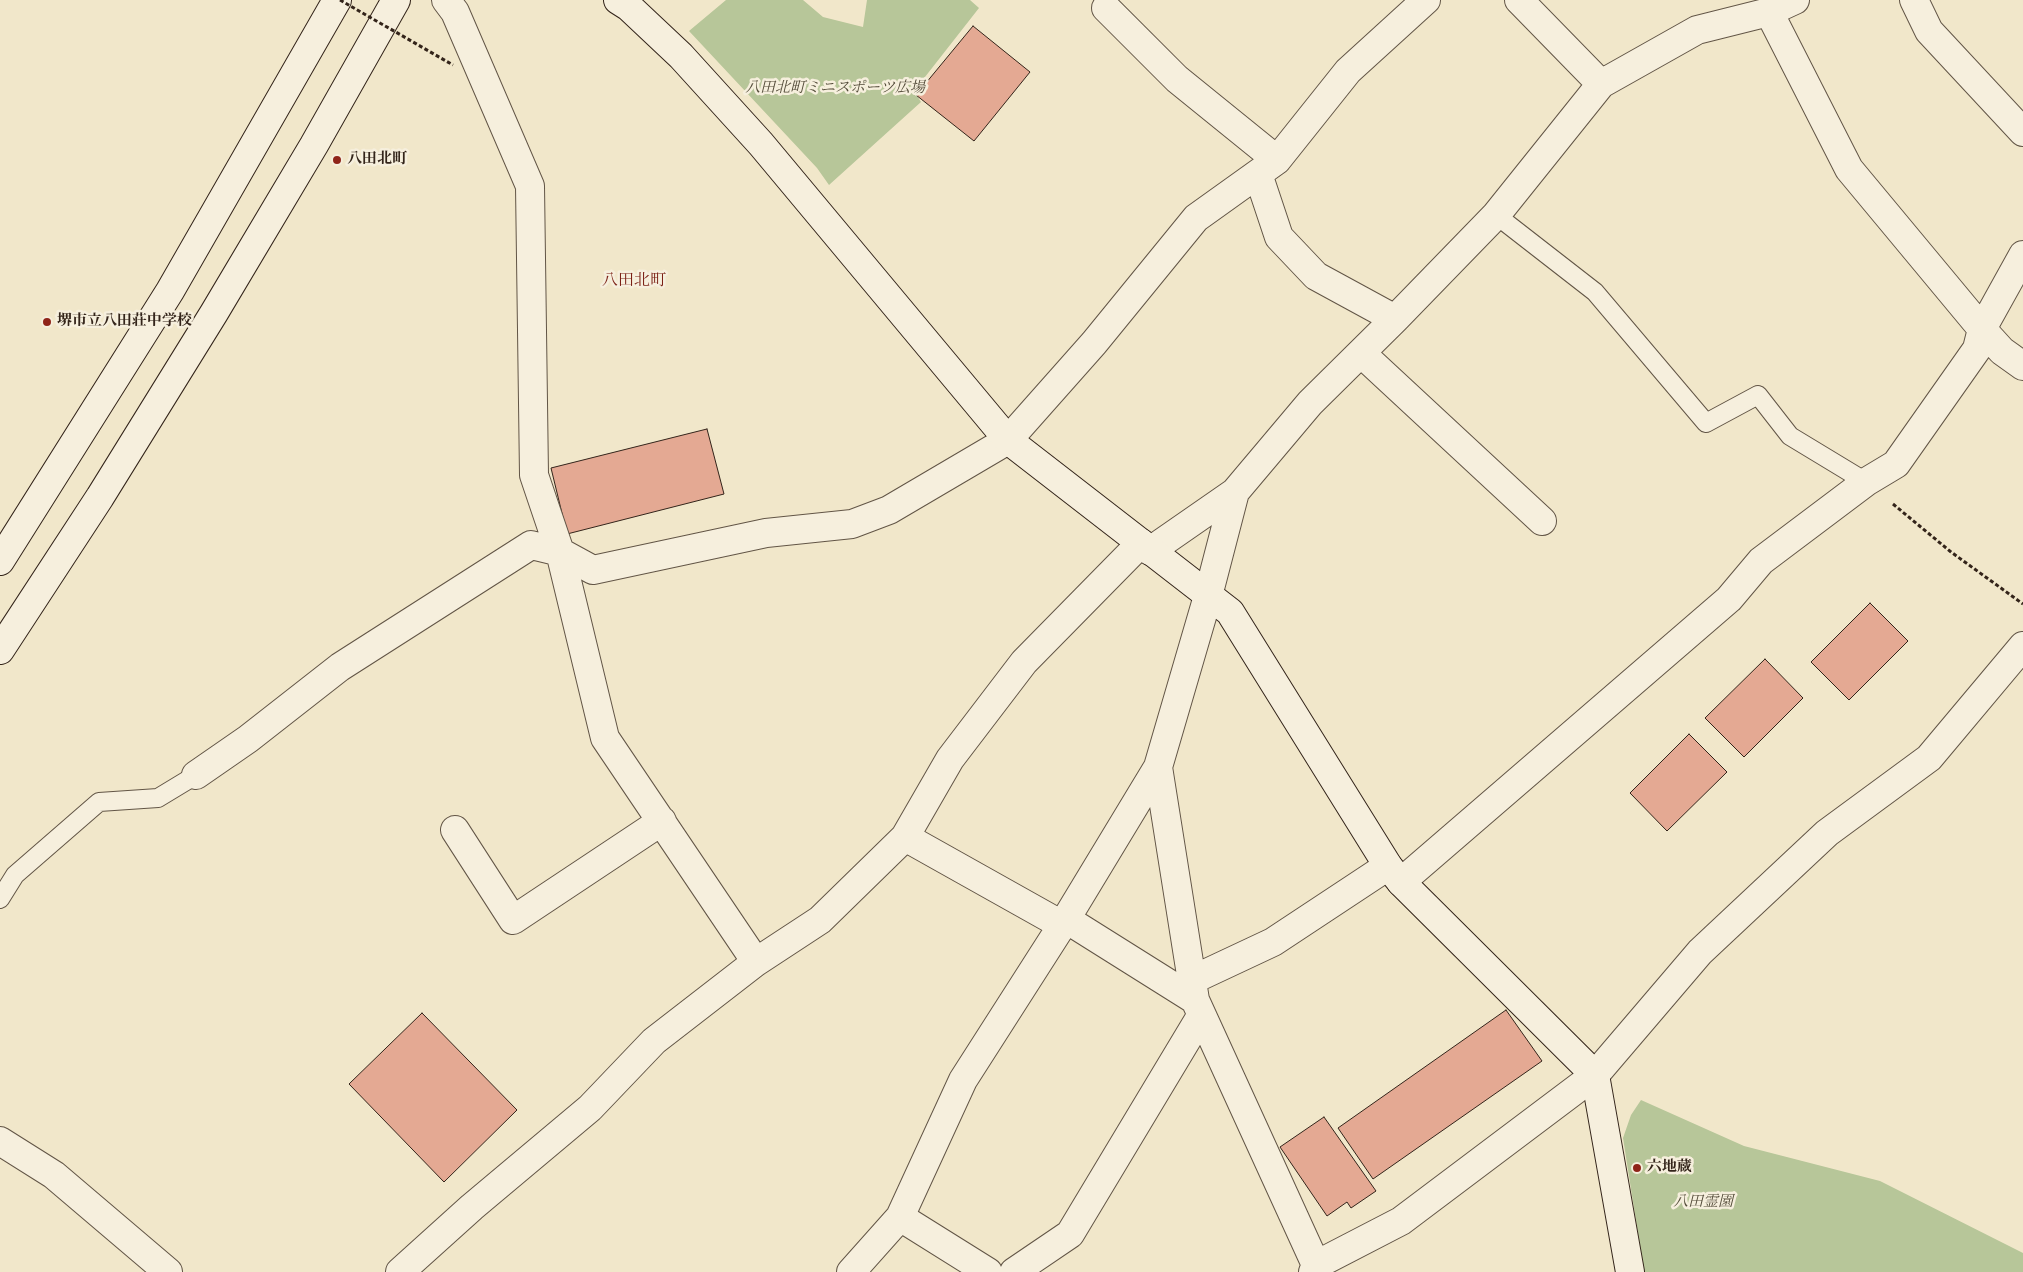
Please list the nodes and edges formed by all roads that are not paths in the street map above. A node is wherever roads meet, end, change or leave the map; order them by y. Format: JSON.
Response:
{"nodes":[{"id":1,"x":338,"y":0,"type":"edge"},
{"id":2,"x":396,"y":0,"type":"edge"},
{"id":3,"x":446,"y":0,"type":"edge"},
{"id":4,"x":618,"y":0,"type":"edge"},
{"id":5,"x":1426,"y":0,"type":"edge"},
{"id":6,"x":1519,"y":0,"type":"edge"},
{"id":7,"x":1795,"y":0,"type":"edge"},
{"id":8,"x":1914,"y":0,"type":"edge"},
{"id":9,"x":1106,"y":8,"type":"dead end"},
{"id":10,"x":1768,"y":12,"type":"junction"},
{"id":11,"x":1601,"y":84,"type":"junction"},
{"id":12,"x":2023,"y":132,"type":"edge"},
{"id":13,"x":1268,"y":167,"type":"junction"},
{"id":14,"x":1496,"y":214,"type":"junction"},
{"id":15,"x":2023,"y":255,"type":"edge"},
{"id":16,"x":1395,"y":319,"type":"junction"},
{"id":17,"x":1982,"y":329,"type":"junction"},
{"id":18,"x":1360,"y":353,"type":"junction"},
{"id":19,"x":2023,"y":366,"type":"edge"},
{"id":20,"x":1008,"y":440,"type":"junction"},
{"id":21,"x":1866,"y":482,"type":"junction"},
{"id":22,"x":1235,"y":492,"type":"junction"},
{"id":23,"x":1542,"y":520,"type":"dead end"},
{"id":24,"x":1145,"y":547,"type":"junction"},
{"id":25,"x":560,"y":552,"type":"junction"},
{"id":26,"x":0,"y":561,"type":"edge"},
{"id":27,"x":1208,"y":596,"type":"junction"},
{"id":28,"x":0,"y":650,"type":"edge"},
{"id":29,"x":2021,"y":652,"type":"edge"},
{"id":30,"x":1158,"y":767,"type":"junction"},
{"id":31,"x":196,"y":775,"type":"joint"},
{"id":32,"x":662,"y":821,"type":"junction"},
{"id":33,"x":455,"y":830,"type":"dead end"},
{"id":34,"x":905,"y":837,"type":"junction"},
{"id":35,"x":1395,"y":874,"type":"junction"},
{"id":36,"x":0,"y":899,"type":"edge"},
{"id":37,"x":1064,"y":922,"type":"junction"},
{"id":38,"x":756,"y":962,"type":"junction"},
{"id":39,"x":1196,"y":999,"type":"junction"},
{"id":40,"x":1595,"y":1076,"type":"junction"},
{"id":41,"x":0,"y":1141,"type":"edge"},
{"id":42,"x":900,"y":1217,"type":"junction"},
{"id":43,"x":1314,"y":1268,"type":"edge"},
{"id":44,"x":168,"y":1272,"type":"edge"},
{"id":45,"x":400,"y":1272,"type":"edge"},
{"id":46,"x":852,"y":1272,"type":"edge"},
{"id":47,"x":988,"y":1272,"type":"edge"},
{"id":48,"x":1014,"y":1272,"type":"edge"},
{"id":49,"x":1630,"y":1272,"type":"edge"}],
"edges":[{"from":1,"to":26,"type":"street"},
{"from":2,"to":28,"type":"street"},
{"from":3,"to":25,"type":"street"},
{"from":4,"to":20,"type":"street"},
{"from":5,"to":13,"type":"street"},
{"from":6,"to":11,"type":"street"},
{"from":7,"to":10,"type":"street"},
{"from":8,"to":12,"type":"street"},
{"from":9,"to":13,"type":"street"},
{"from":10,"to":11,"type":"street"},
{"from":10,"to":17,"type":"street"},
{"from":11,"to":14,"type":"street"},
{"from":13,"to":16,"type":"street"},
{"from":13,"to":20,"type":"street"},
{"from":14,"to":16,"type":"street"},
{"from":14,"to":21,"type":"lane"},
{"from":15,"to":17,"type":"street"},
{"from":16,"to":18,"type":"street"},
{"from":17,"to":19,"type":"street"},
{"from":17,"to":21,"type":"street"},
{"from":18,"to":22,"type":"street"},
{"from":18,"to":23,"type":"street"},
{"from":20,"to":24,"type":"street"},
{"from":20,"to":25,"type":"street"},
{"from":21,"to":35,"type":"street"},
{"from":22,"to":24,"type":"street"},
{"from":22,"to":27,"type":"street"},
{"from":24,"to":27,"type":"street"},
{"from":24,"to":34,"type":"street"},
{"from":25,"to":31,"type":"street"},
{"from":25,"to":32,"type":"street"},
{"from":27,"to":30,"type":"street"},
{"from":27,"to":35,"type":"street"},
{"from":29,"to":40,"type":"street"},
{"from":30,"to":37,"type":"street"},
{"from":30,"to":39,"type":"street"},
{"from":31,"to":36,"type":"lane"},
{"from":32,"to":33,"type":"street"},
{"from":32,"to":38,"type":"street"},
{"from":34,"to":37,"type":"street"},
{"from":34,"to":38,"type":"street"},
{"from":35,"to":39,"type":"street"},
{"from":35,"to":40,"type":"street"},
{"from":37,"to":39,"type":"street"},
{"from":37,"to":42,"type":"street"},
{"from":38,"to":45,"type":"street"},
{"from":39,"to":43,"type":"street"},
{"from":39,"to":48,"type":"street"},
{"from":40,"to":43,"type":"street"},
{"from":40,"to":49,"type":"street"},
{"from":41,"to":44,"type":"street"},
{"from":42,"to":46,"type":"street"},
{"from":42,"to":47,"type":"street"}]}
